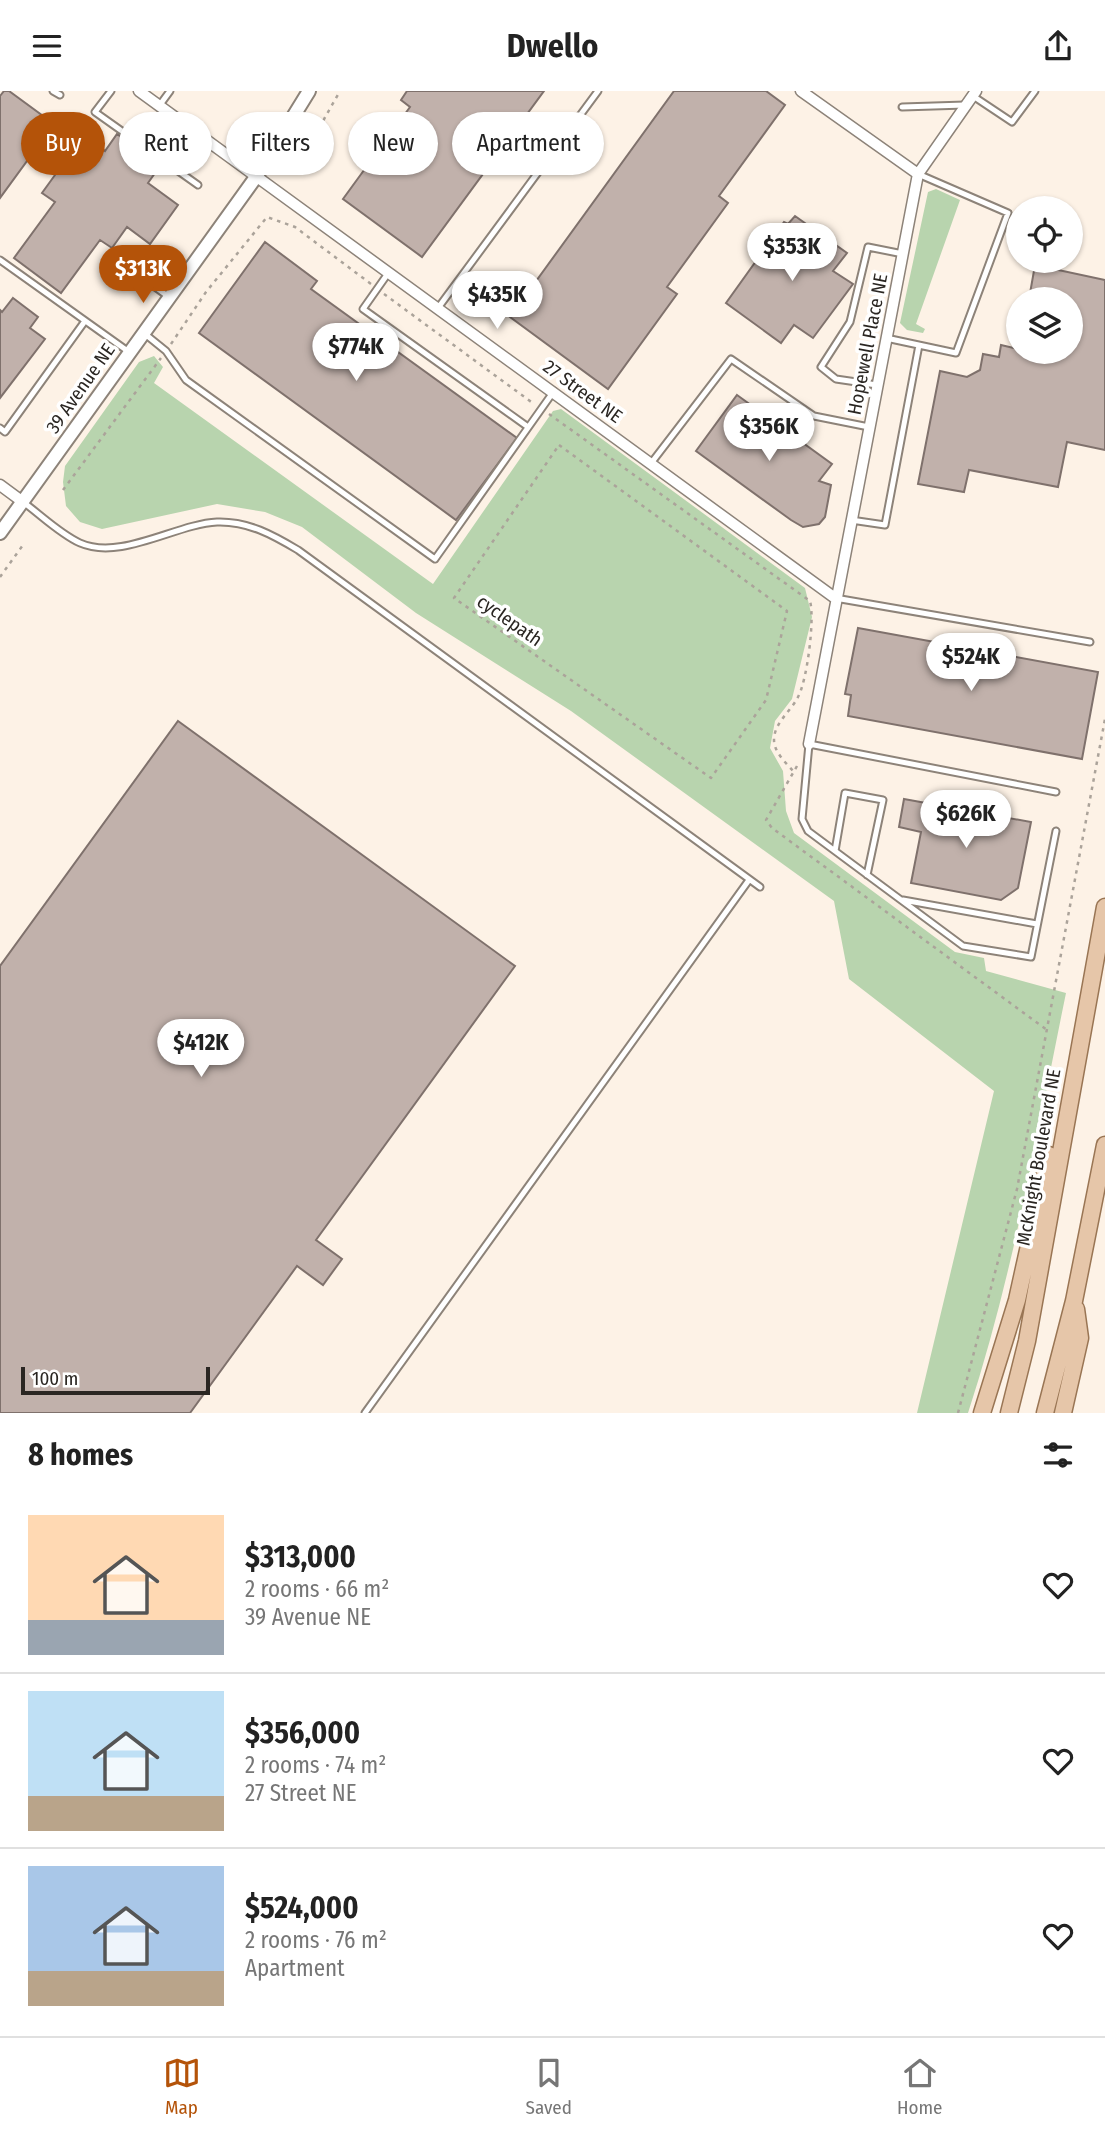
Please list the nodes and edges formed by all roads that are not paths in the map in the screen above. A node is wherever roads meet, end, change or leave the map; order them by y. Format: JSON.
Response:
{"nodes":[{"id":1,"x":53,"y":91,"type":"edge"},
{"id":2,"x":111,"y":91,"type":"edge"},
{"id":3,"x":139,"y":91,"type":"edge"},
{"id":4,"x":170,"y":91,"type":"edge"},
{"id":5,"x":309,"y":91,"type":"edge"},
{"id":6,"x":598,"y":91,"type":"edge"},
{"id":7,"x":801,"y":91,"type":"edge"},
{"id":8,"x":1035,"y":91,"type":"edge"},
{"id":9,"x":974,"y":93,"type":"edge"},
{"id":10,"x":60,"y":96,"type":"dead end"},
{"id":11,"x":966,"y":105,"type":"junction"},
{"id":12,"x":159,"y":106,"type":"junction"},
{"id":13,"x":902,"y":107,"type":"dead end"},
{"id":14,"x":918,"y":174,"type":"junction"},
{"id":15,"x":257,"y":177,"type":"junction"},
{"id":16,"x":198,"y":185,"type":"dead end"},
{"id":17,"x":903,"y":254,"type":"junction"},
{"id":18,"x":114,"y":257,"type":"dead end"},
{"id":19,"x":0,"y":260,"type":"edge"},
{"id":20,"x":389,"y":272,"type":"junction"},
{"id":21,"x":169,"y":297,"type":"junction"},
{"id":22,"x":438,"y":307,"type":"junction"},
{"id":23,"x":85,"y":321,"type":"junction"},
{"id":24,"x":143,"y":333,"type":"junction"},
{"id":25,"x":886,"y":338,"type":"junction"},
{"id":26,"x":919,"y":345,"type":"junction"},
{"id":27,"x":129,"y":352,"type":"junction"},
{"id":28,"x":877,"y":385,"type":"junction"},
{"id":29,"x":554,"y":391,"type":"junction"},
{"id":30,"x":869,"y":427,"type":"junction"},
{"id":31,"x":0,"y":428,"type":"edge"},
{"id":32,"x":528,"y":428,"type":"junction"},
{"id":33,"x":652,"y":463,"type":"junction"},
{"id":34,"x":0,"y":485,"type":"edge"},
{"id":35,"x":23,"y":502,"type":"junction"},
{"id":36,"x":851,"y":520,"type":"junction"},
{"id":37,"x":0,"y":533,"type":"edge"},
{"id":38,"x":835,"y":598,"type":"junction"},
{"id":39,"x":1090,"y":642,"type":"dead end"},
{"id":40,"x":809,"y":744,"type":"junction"},
{"id":41,"x":1056,"y":792,"type":"dead end"},
{"id":42,"x":1056,"y":831,"type":"dead end"},
{"id":43,"x":835,"y":851,"type":"junction"},
{"id":44,"x":867,"y":875,"type":"junction"},
{"id":45,"x":749,"y":880,"type":"junction"},
{"id":46,"x":760,"y":887,"type":"dead end"},
{"id":47,"x":901,"y":900,"type":"junction"},
{"id":48,"x":1105,"y":907,"type":"edge"},
{"id":49,"x":1037,"y":924,"type":"junction"},
{"id":50,"x":1068,"y":1107,"type":"junction"},
{"id":51,"x":1105,"y":1145,"type":"edge"},
{"id":52,"x":1074,"y":1301,"type":"junction"},
{"id":53,"x":365,"y":1413,"type":"edge"},
{"id":54,"x":982,"y":1413,"type":"edge"},
{"id":55,"x":1009,"y":1413,"type":"edge"},
{"id":56,"x":1045,"y":1413,"type":"edge"},
{"id":57,"x":1063,"y":1413,"type":"edge"}],
"edges":[{"from":1,"to":10,"type":"lane"},
{"from":2,"to":16,"type":"lane"},
{"from":3,"to":12,"type":"street","name":"27 Street NE"},
{"from":4,"to":12,"type":"lane"},
{"from":5,"to":15,"type":"street","name":"39 Avenue NE"},
{"from":6,"to":22,"type":"lane"},
{"from":7,"to":14,"type":"street"},
{"from":8,"to":9,"type":"lane"},
{"from":9,"to":11,"type":"street","name":"Hopewell Place NE"},
{"from":11,"to":13,"type":"lane"},
{"from":11,"to":14,"type":"street","name":"Hopewell Place NE"},
{"from":12,"to":15,"type":"street","name":"27 Street NE"},
{"from":14,"to":17,"type":"street","name":"Hopewell Place NE"},
{"from":14,"to":26,"type":"lane"},
{"from":15,"to":20,"type":"street","name":"27 Street NE"},
{"from":15,"to":21,"type":"street","name":"39 Avenue NE"},
{"from":17,"to":25,"type":"street","name":"Hopewell Place NE"},
{"from":17,"to":28,"type":"lane"},
{"from":18,"to":21,"type":"lane"},
{"from":19,"to":23,"type":"lane"},
{"from":20,"to":22,"type":"street","name":"27 Street NE"},
{"from":20,"to":32,"type":"lane"},
{"from":21,"to":24,"type":"street","name":"39 Avenue NE"},
{"from":22,"to":29,"type":"street","name":"27 Street NE"},
{"from":23,"to":27,"type":"lane"},
{"from":23,"to":31,"type":"lane"},
{"from":24,"to":27,"type":"street","name":"39 Avenue NE"},
{"from":24,"to":32,"type":"lane"},
{"from":25,"to":26,"type":"lane"},
{"from":25,"to":28,"type":"street","name":"Hopewell Place NE"},
{"from":26,"to":36,"type":"lane"},
{"from":27,"to":35,"type":"street","name":"39 Avenue NE"},
{"from":28,"to":30,"type":"street","name":"Hopewell Place NE"},
{"from":29,"to":32,"type":"lane"},
{"from":29,"to":33,"type":"street","name":"27 Street NE"},
{"from":30,"to":33,"type":"lane"},
{"from":30,"to":36,"type":"street","name":"Hopewell Place NE"},
{"from":33,"to":38,"type":"street","name":"27 Street NE"},
{"from":34,"to":35,"type":"street"},
{"from":35,"to":37,"type":"street","name":"39 Avenue NE"},
{"from":35,"to":45,"type":"lane"},
{"from":36,"to":38,"type":"street","name":"Hopewell Place NE"},
{"from":38,"to":39,"type":"lane"},
{"from":38,"to":40,"type":"street","name":"Hopewell Place NE"},
{"from":40,"to":41,"type":"lane"},
{"from":40,"to":43,"type":"lane"},
{"from":42,"to":49,"type":"lane"},
{"from":43,"to":44,"type":"lane"},
{"from":43,"to":44,"type":"lane"},
{"from":44,"to":47,"type":"lane"},
{"from":45,"to":46,"type":"lane"},
{"from":45,"to":53,"type":"lane"},
{"from":47,"to":49,"type":"lane"},
{"from":47,"to":49,"type":"lane"},
{"from":48,"to":50,"type":"main road","name":"McKnight Boulevard NE"},
{"from":50,"to":54,"type":"main road"},
{"from":50,"to":55,"type":"main road","name":"McKnight Boulevard NE"},
{"from":51,"to":52,"type":"main road"},
{"from":52,"to":56,"type":"main road"},
{"from":52,"to":57,"type":"main road"}]}
